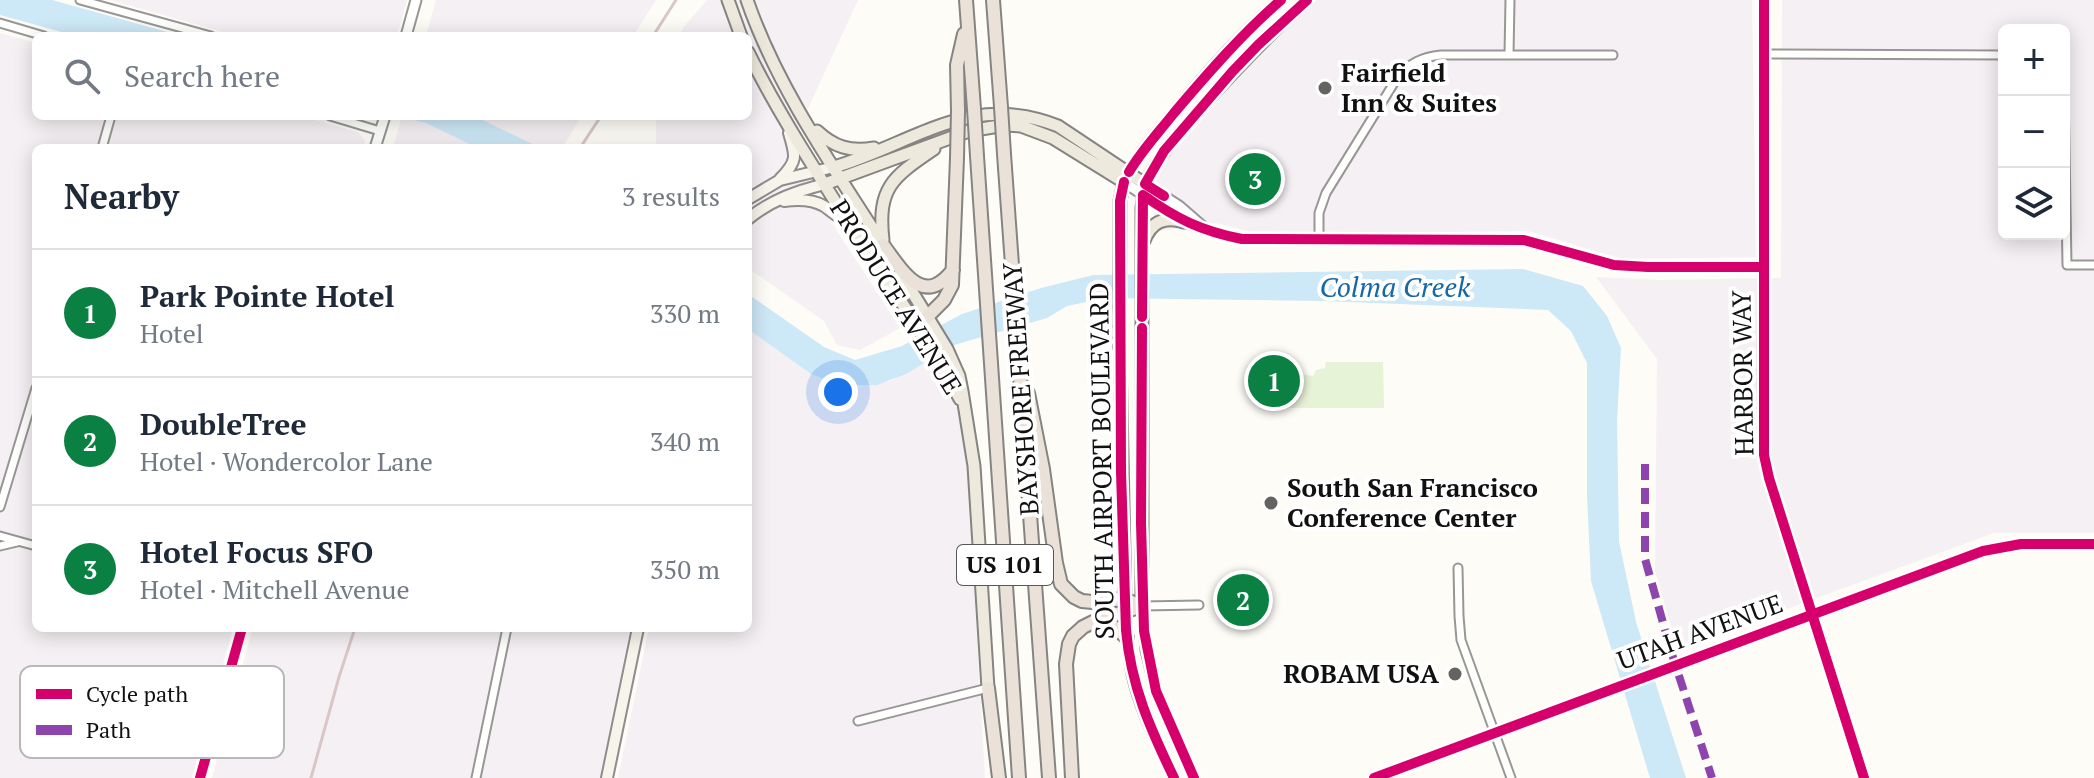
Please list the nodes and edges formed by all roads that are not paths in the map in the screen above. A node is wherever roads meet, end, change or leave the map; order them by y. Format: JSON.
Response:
{"nodes":[{"id":1,"x":80,"y":0,"type":"edge"},
{"id":2,"x":416,"y":0,"type":"edge"},
{"id":3,"x":728,"y":0,"type":"edge"},
{"id":4,"x":747,"y":0,"type":"edge"},
{"id":5,"x":966,"y":0,"type":"edge"},
{"id":6,"x":993,"y":0,"type":"edge"},
{"id":7,"x":1281,"y":0,"type":"edge"},
{"id":8,"x":1307,"y":0,"type":"edge"},
{"id":9,"x":1510,"y":0,"type":"edge"},
{"id":10,"x":1764,"y":0,"type":"edge"},
{"id":11,"x":967,"y":19,"type":"junction"},
{"id":12,"x":0,"y":23,"type":"edge"},
{"id":13,"x":32,"y":32,"type":"edge"},
{"id":14,"x":196,"y":32,"type":"edge"},
{"id":15,"x":407,"y":32,"type":"edge"},
{"id":16,"x":740,"y":32,"type":"edge"},
{"id":17,"x":1764,"y":54,"type":"junction"},
{"id":18,"x":1509,"y":55,"type":"junction"},
{"id":19,"x":1613,"y":55,"type":"dead end"},
{"id":20,"x":1998,"y":55,"type":"edge"},
{"id":21,"x":752,"y":60,"type":"edge"},
{"id":22,"x":2064,"y":96,"type":"edge"},
{"id":23,"x":798,"y":109,"type":"junction"},
{"id":24,"x":110,"y":120,"type":"edge"},
{"id":25,"x":343,"y":120,"type":"edge"},
{"id":26,"x":383,"y":120,"type":"edge"},
{"id":27,"x":788,"y":127,"type":"junction"},
{"id":28,"x":380,"y":131,"type":"junction"},
{"id":29,"x":949,"y":138,"type":"junction"},
{"id":30,"x":103,"y":144,"type":"edge"},
{"id":31,"x":376,"y":144,"type":"edge"},
{"id":32,"x":894,"y":144,"type":"junction"},
{"id":33,"x":834,"y":167,"type":"junction"},
{"id":34,"x":817,"y":170,"type":"junction"},
{"id":35,"x":1126,"y":177,"type":"junction"},
{"id":36,"x":841,"y":179,"type":"junction"},
{"id":37,"x":780,"y":180,"type":"junction"},
{"id":38,"x":825,"y":184,"type":"junction"},
{"id":39,"x":1144,"y":190,"type":"junction"},
{"id":40,"x":752,"y":197,"type":"edge"},
{"id":41,"x":769,"y":204,"type":"junction"},
{"id":42,"x":752,"y":216,"type":"edge"},
{"id":43,"x":848,"y":221,"type":"junction"},
{"id":44,"x":1184,"y":222,"type":"junction"},
{"id":45,"x":1208,"y":230,"type":"junction"},
{"id":46,"x":1319,"y":240,"type":"junction"},
{"id":47,"x":883,"y":245,"type":"junction"},
{"id":48,"x":1142,"y":252,"type":"junction"},
{"id":49,"x":2094,"y":265,"type":"edge"},
{"id":50,"x":1764,"y":267,"type":"junction"},
{"id":51,"x":953,"y":270,"type":"junction"},
{"id":52,"x":930,"y":320,"type":"junction"},
{"id":53,"x":920,"y":328,"type":"junction"},
{"id":54,"x":1017,"y":343,"type":"junction"},
{"id":55,"x":942,"y":353,"type":"junction"},
{"id":56,"x":32,"y":401,"type":"edge"},
{"id":57,"x":0,"y":507,"type":"edge"},
{"id":58,"x":0,"y":536,"type":"edge"},
{"id":59,"x":19,"y":542,"type":"junction"},
{"id":60,"x":2094,"y":544,"type":"edge"},
{"id":61,"x":32,"y":545,"type":"edge"},
{"id":62,"x":0,"y":546,"type":"edge"},
{"id":63,"x":1458,"y":568,"type":"dead end"},
{"id":64,"x":1199,"y":605,"type":"dead end"},
{"id":65,"x":1125,"y":606,"type":"junction"},
{"id":66,"x":1142,"y":606,"type":"junction"},
{"id":67,"x":1812,"y":614,"type":"junction"},
{"id":68,"x":1093,"y":622,"type":"junction"},
{"id":69,"x":241,"y":632,"type":"edge"},
{"id":70,"x":506,"y":632,"type":"edge"},
{"id":71,"x":637,"y":632,"type":"edge"},
{"id":72,"x":1127,"y":638,"type":"junction"},
{"id":73,"x":231,"y":666,"type":"edge"},
{"id":74,"x":988,"y":688,"type":"junction"},
{"id":75,"x":858,"y":721,"type":"dead end"},
{"id":76,"x":1494,"y":733,"type":"junction"},
{"id":77,"x":206,"y":758,"type":"edge"},
{"id":78,"x":200,"y":778,"type":"edge"},
{"id":79,"x":476,"y":778,"type":"edge"},
{"id":80,"x":607,"y":778,"type":"edge"},
{"id":81,"x":999,"y":778,"type":"edge"},
{"id":82,"x":1019,"y":778,"type":"edge"},
{"id":83,"x":1049,"y":778,"type":"edge"},
{"id":84,"x":1072,"y":778,"type":"edge"},
{"id":85,"x":1174,"y":778,"type":"edge"},
{"id":86,"x":1194,"y":778,"type":"edge"},
{"id":87,"x":1374,"y":778,"type":"edge"},
{"id":88,"x":1511,"y":778,"type":"edge"},
{"id":89,"x":1864,"y":778,"type":"edge"}],
"edges":[{"from":1,"to":14,"type":"street"},
{"from":2,"to":15,"type":"street"},
{"from":3,"to":16,"type":"main road"},
{"from":4,"to":23,"type":"main road"},
{"from":5,"to":11,"type":"highway","name":"BAYSHORE FREEWAY","number":"US 101"},
{"from":6,"to":54,"type":"highway","name":"BAYSHORE FREEWAY","number":"US 101","bridge":true},
{"from":7,"to":35,"type":"main road"},
{"from":8,"to":39,"type":"main road"},
{"from":9,"to":18,"type":"street"},
{"from":10,"to":17,"type":"street","name":"HARBOR WAY"},
{"from":11,"to":51,"type":"highway","bridge":true},
{"from":11,"to":82,"type":"highway","name":"BAYSHORE FREEWAY","number":"US 101","bridge":true},
{"from":12,"to":13,"type":"street"},
{"from":17,"to":20,"type":"street"},
{"from":17,"to":50,"type":"street","name":"HARBOR WAY"},
{"from":18,"to":19,"type":"street"},
{"from":18,"to":46,"type":"street"},
{"from":21,"to":27,"type":"main road","name":"PRODUCE AVENUE"},
{"from":22,"to":49,"type":"street"},
{"from":23,"to":32,"type":"main road"},
{"from":23,"to":33,"type":"main road","name":"PRODUCE AVENUE"},
{"from":24,"to":30,"type":"street"},
{"from":25,"to":28,"type":"street"},
{"from":26,"to":28,"type":"street"},
{"from":27,"to":34,"type":"main road","name":"PRODUCE AVENUE"},
{"from":27,"to":37,"type":"main road"},
{"from":28,"to":31,"type":"street"},
{"from":29,"to":35,"type":"main road"},
{"from":29,"to":36,"type":"main road"},
{"from":29,"to":47,"type":"main road"},
{"from":32,"to":33,"type":"main road"},
{"from":32,"to":35,"type":"main road"},
{"from":33,"to":34,"type":"main road"},
{"from":33,"to":36,"type":"main road","name":"PRODUCE AVENUE"},
{"from":34,"to":37,"type":"main road"},
{"from":34,"to":38,"type":"main road","name":"PRODUCE AVENUE"},
{"from":35,"to":39,"type":"main road"},
{"from":35,"to":65,"type":"main road","name":"SOUTH AIRPORT BOULEVARD"},
{"from":36,"to":38,"type":"main road"},
{"from":36,"to":47,"type":"main road","name":"PRODUCE AVENUE"},
{"from":37,"to":40,"type":"main road"},
{"from":38,"to":41,"type":"main road"},
{"from":38,"to":43,"type":"main road","name":"PRODUCE AVENUE"},
{"from":39,"to":44,"type":"street"},
{"from":39,"to":45,"type":"street"},
{"from":39,"to":48,"type":"main road","name":"SOUTH AIRPORT BOULEVARD"},
{"from":41,"to":42,"type":"main road"},
{"from":41,"to":43,"type":"main road"},
{"from":43,"to":53,"type":"main road","name":"PRODUCE AVENUE"},
{"from":44,"to":45,"type":"street"},
{"from":44,"to":48,"type":"main road"},
{"from":45,"to":46,"type":"street"},
{"from":46,"to":50,"type":"street"},
{"from":47,"to":51,"type":"highway"},
{"from":47,"to":52,"type":"main road","name":"PRODUCE AVENUE"},
{"from":48,"to":66,"type":"main road","name":"SOUTH AIRPORT BOULEVARD"},
{"from":50,"to":67,"type":"street","name":"HARBOR WAY"},
{"from":51,"to":52,"type":"highway"},
{"from":52,"to":53,"type":"highway"},
{"from":52,"to":55,"type":"main road","name":"PRODUCE AVENUE"},
{"from":53,"to":55,"type":"main road","name":"PRODUCE AVENUE"},
{"from":54,"to":65,"type":"highway"},
{"from":54,"to":83,"type":"highway","name":"BAYSHORE FREEWAY","number":"US 101"},
{"from":55,"to":74,"type":"main road","name":"PRODUCE AVENUE"},
{"from":56,"to":57,"type":"street"},
{"from":58,"to":59,"type":"street"},
{"from":59,"to":61,"type":"street"},
{"from":59,"to":62,"type":"street"},
{"from":60,"to":67,"type":"street","name":"UTAH AVENUE"},
{"from":63,"to":76,"type":"street"},
{"from":64,"to":66,"type":"street"},
{"from":65,"to":66,"type":"highway"},
{"from":65,"to":68,"type":"highway"},
{"from":65,"to":72,"type":"street","name":"SOUTH AIRPORT BOULEVARD"},
{"from":66,"to":86,"type":"street","name":"SOUTH AIRPORT BOULEVARD"},
{"from":67,"to":76,"type":"street","name":"UTAH AVENUE"},
{"from":67,"to":89,"type":"street","name":"HARBOR WAY"},
{"from":68,"to":72,"type":"highway"},
{"from":68,"to":84,"type":"highway"},
{"from":69,"to":73,"type":"street"},
{"from":70,"to":79,"type":"street"},
{"from":71,"to":80,"type":"main road"},
{"from":72,"to":85,"type":"street","name":"SOUTH AIRPORT BOULEVARD"},
{"from":74,"to":75,"type":"street"},
{"from":74,"to":81,"type":"highway"},
{"from":76,"to":87,"type":"street","name":"UTAH AVENUE"},
{"from":76,"to":88,"type":"street"},
{"from":77,"to":78,"type":"street"}]}
